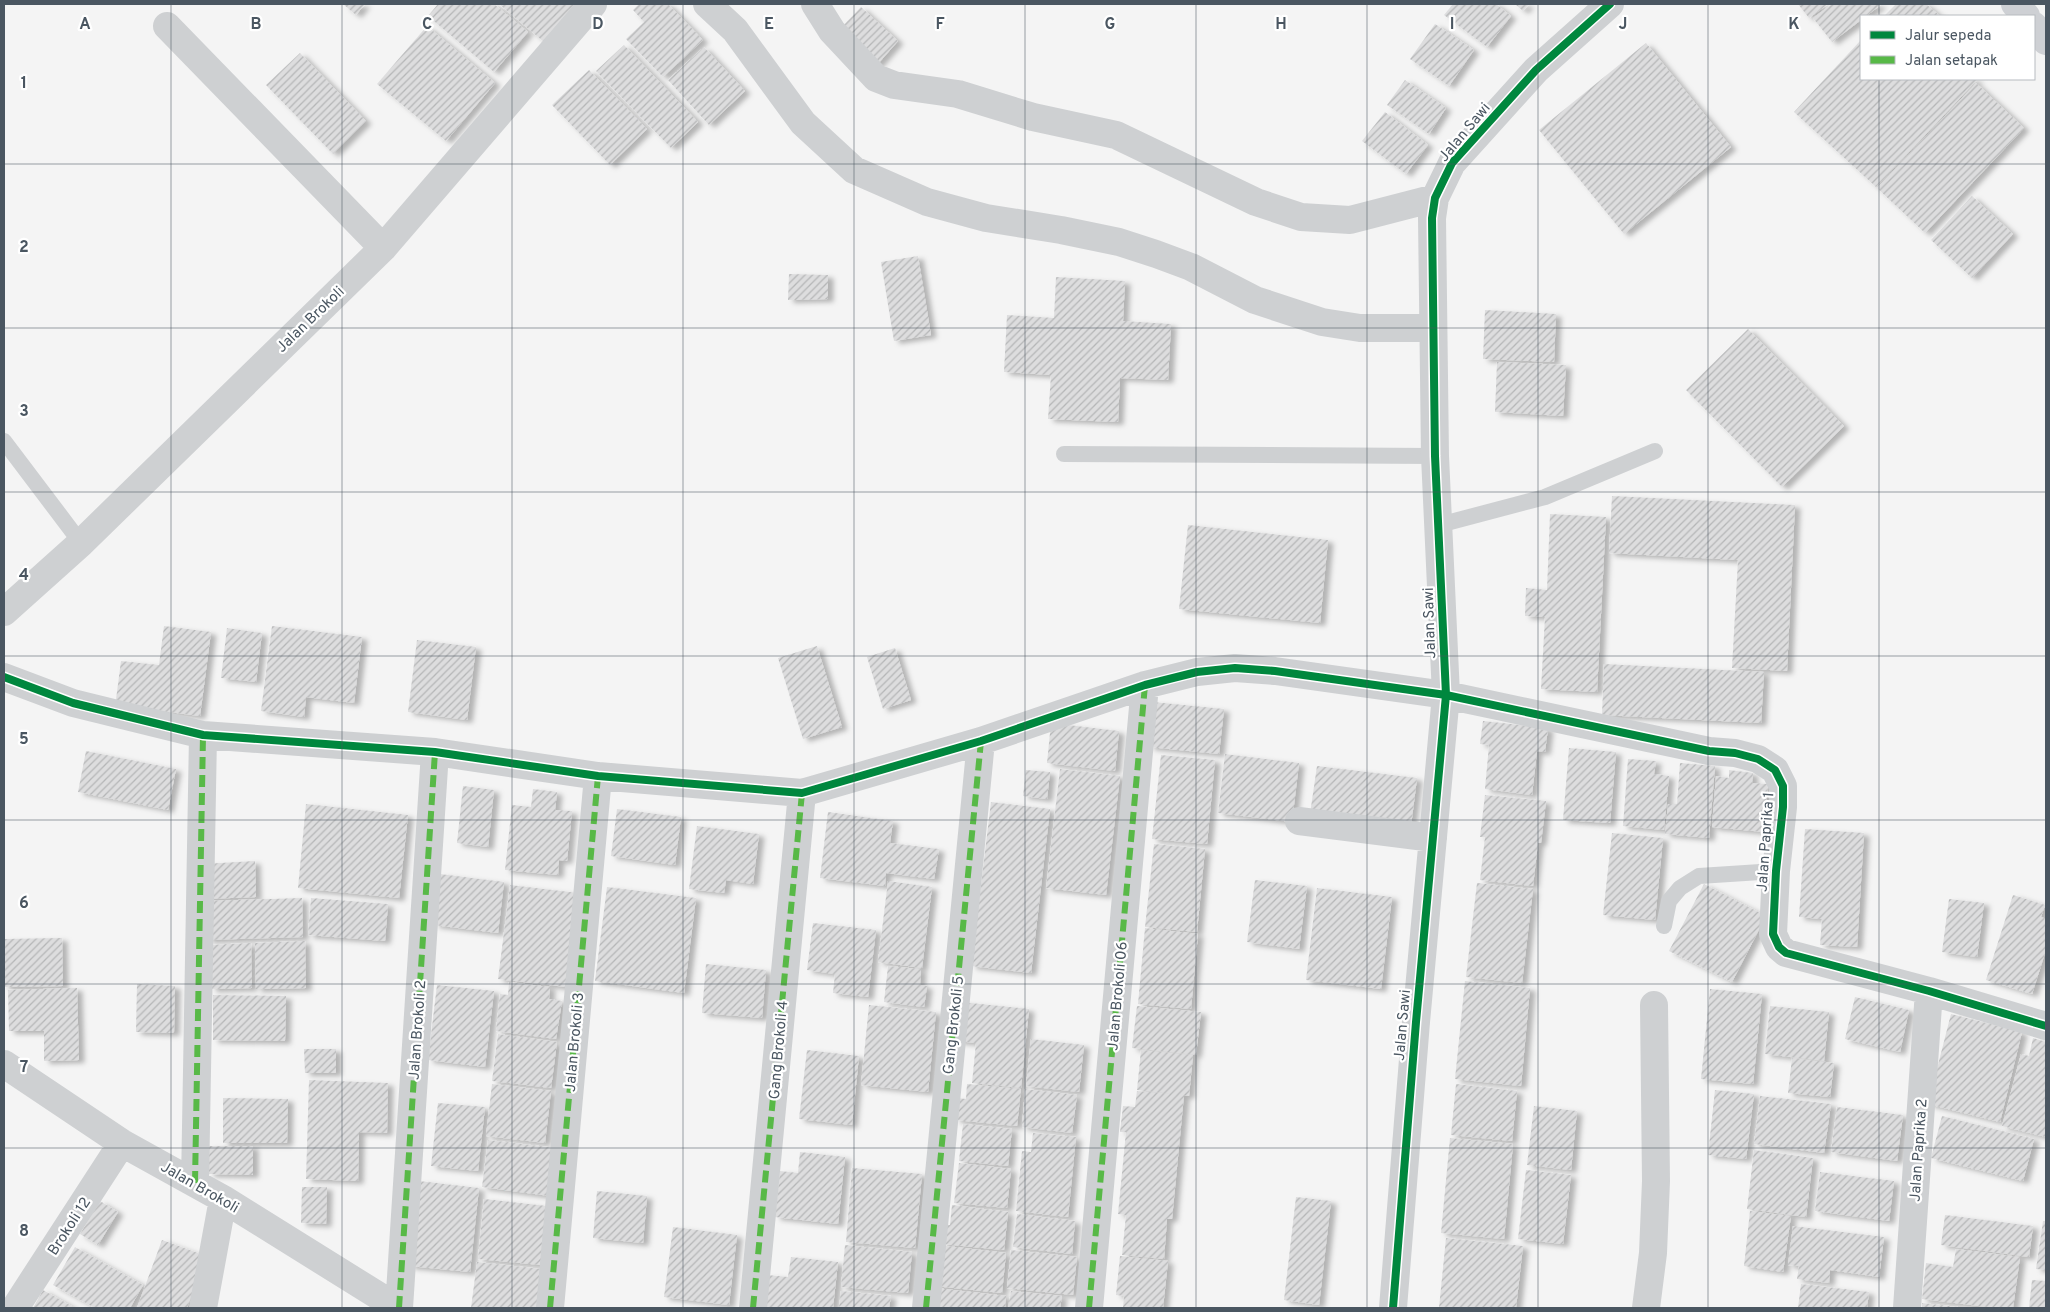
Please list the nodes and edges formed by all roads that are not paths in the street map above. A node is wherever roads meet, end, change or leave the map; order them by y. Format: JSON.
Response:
{"nodes":[{"id":1,"x":593,"y":4,"type":"edge"},
{"id":2,"x":707,"y":4,"type":"edge"},
{"id":3,"x":815,"y":4,"type":"edge"},
{"id":4,"x":1610,"y":4,"type":"edge"},
{"id":5,"x":2015,"y":4,"type":"edge"},
{"id":6,"x":2025,"y":15,"type":"edge"},
{"id":7,"x":167,"y":26,"type":"dead end"},
{"id":8,"x":2035,"y":27,"type":"edge"},
{"id":9,"x":2046,"y":41,"type":"edge"},
{"id":10,"x":1434,"y":208,"type":"junction"},
{"id":11,"x":384,"y":248,"type":"junction"},
{"id":12,"x":1433,"y":328,"type":"junction"},
{"id":13,"x":4,"y":441,"type":"edge"},
{"id":14,"x":1655,"y":451,"type":"dead end"},
{"id":15,"x":1064,"y":454,"type":"dead end"},
{"id":16,"x":1435,"y":456,"type":"junction"},
{"id":17,"x":1439,"y":525,"type":"junction"},
{"id":18,"x":81,"y":543,"type":"junction"},
{"id":19,"x":4,"y":612,"type":"edge"},
{"id":20,"x":4,"y":677,"type":"edge"},
{"id":21,"x":1145,"y":685,"type":"junction"},
{"id":22,"x":1446,"y":695,"type":"junction"},
{"id":23,"x":203,"y":735,"type":"junction"},
{"id":24,"x":981,"y":741,"type":"junction"},
{"id":25,"x":435,"y":752,"type":"junction"},
{"id":26,"x":598,"y":776,"type":"junction"},
{"id":27,"x":802,"y":793,"type":"junction"},
{"id":28,"x":1299,"y":821,"type":"dead end"},
{"id":29,"x":1433,"y":838,"type":"junction"},
{"id":30,"x":1776,"y":871,"type":"junction"},
{"id":31,"x":1664,"y":926,"type":"dead end"},
{"id":32,"x":1929,"y":991,"type":"junction"},
{"id":33,"x":1654,"y":1006,"type":"dead end"},
{"id":34,"x":2046,"y":1026,"type":"edge"},
{"id":35,"x":4,"y":1064,"type":"edge"},
{"id":36,"x":122,"y":1143,"type":"junction"},
{"id":37,"x":195,"y":1183,"type":"junction"},
{"id":38,"x":223,"y":1198,"type":"junction"},
{"id":39,"x":15,"y":1308,"type":"edge"},
{"id":40,"x":203,"y":1308,"type":"edge"},
{"id":41,"x":399,"y":1308,"type":"edge"},
{"id":42,"x":550,"y":1308,"type":"edge"},
{"id":43,"x":753,"y":1308,"type":"edge"},
{"id":44,"x":926,"y":1308,"type":"edge"},
{"id":45,"x":1090,"y":1308,"type":"edge"},
{"id":46,"x":1393,"y":1308,"type":"edge"},
{"id":47,"x":1646,"y":1308,"type":"edge"},
{"id":48,"x":1907,"y":1308,"type":"edge"}],
"edges":[{"from":1,"to":11,"type":"street","name":"Jalan Brokoli"},
{"from":2,"to":12,"type":"street"},
{"from":3,"to":10,"type":"street"},
{"from":4,"to":10,"type":"street","name":"Jalan Sawi"},
{"from":5,"to":6,"type":"main road"},
{"from":7,"to":11,"type":"street"},
{"from":8,"to":9,"type":"main road"},
{"from":10,"to":12,"type":"street","name":"Jalan Sawi"},
{"from":11,"to":18,"type":"street","name":"Jalan Brokoli"},
{"from":12,"to":16,"type":"street","name":"Jalan Sawi"},
{"from":13,"to":18,"type":"lane"},
{"from":14,"to":17,"type":"lane"},
{"from":15,"to":16,"type":"lane"},
{"from":16,"to":17,"type":"street","name":"Jalan Sawi"},
{"from":17,"to":22,"type":"street","name":"Jalan Sawi"},
{"from":18,"to":19,"type":"street","name":"Jalan Brokoli"},
{"from":20,"to":23,"type":"street"},
{"from":21,"to":22,"type":"street","name":"Jalan Paprika 1"},
{"from":21,"to":24,"type":"street","name":"Jalan Paprika 1"},
{"from":21,"to":45,"type":"street","name":"Jalan Brokoli 06"},
{"from":22,"to":29,"type":"street","name":"Jalan Sawi"},
{"from":22,"to":30,"type":"street","name":"Jalan Paprika 1"},
{"from":23,"to":25,"type":"street"},
{"from":23,"to":37,"type":"street"},
{"from":24,"to":27,"type":"street","name":"Jalan Paprika 1"},
{"from":24,"to":44,"type":"street","name":"Gang Brokoli 5"},
{"from":25,"to":26,"type":"street"},
{"from":25,"to":41,"type":"street","name":"Jalan Brokoli 2"},
{"from":26,"to":27,"type":"street"},
{"from":26,"to":42,"type":"street","name":"Jalan Brokoli 3"},
{"from":27,"to":43,"type":"street","name":"Gang Brokoli 4"},
{"from":28,"to":29,"type":"street"},
{"from":29,"to":46,"type":"street","name":"Jalan Sawi"},
{"from":30,"to":31,"type":"lane"},
{"from":30,"to":32,"type":"street","name":"Jalan Paprika 1"},
{"from":32,"to":34,"type":"street","name":"Jalan Paprika 1"},
{"from":32,"to":48,"type":"street","name":"Jalan Paprika 2"},
{"from":33,"to":47,"type":"street"},
{"from":35,"to":36,"type":"street","name":"Jalan Brokoli"},
{"from":36,"to":37,"type":"street","name":"Jalan Brokoli"},
{"from":36,"to":39,"type":"street","name":"Brokoli 12"},
{"from":37,"to":38,"type":"street","name":"Jalan Brokoli"},
{"from":38,"to":40,"type":"street"},
{"from":38,"to":41,"type":"street","name":"Jalan Brokoli"}]}
